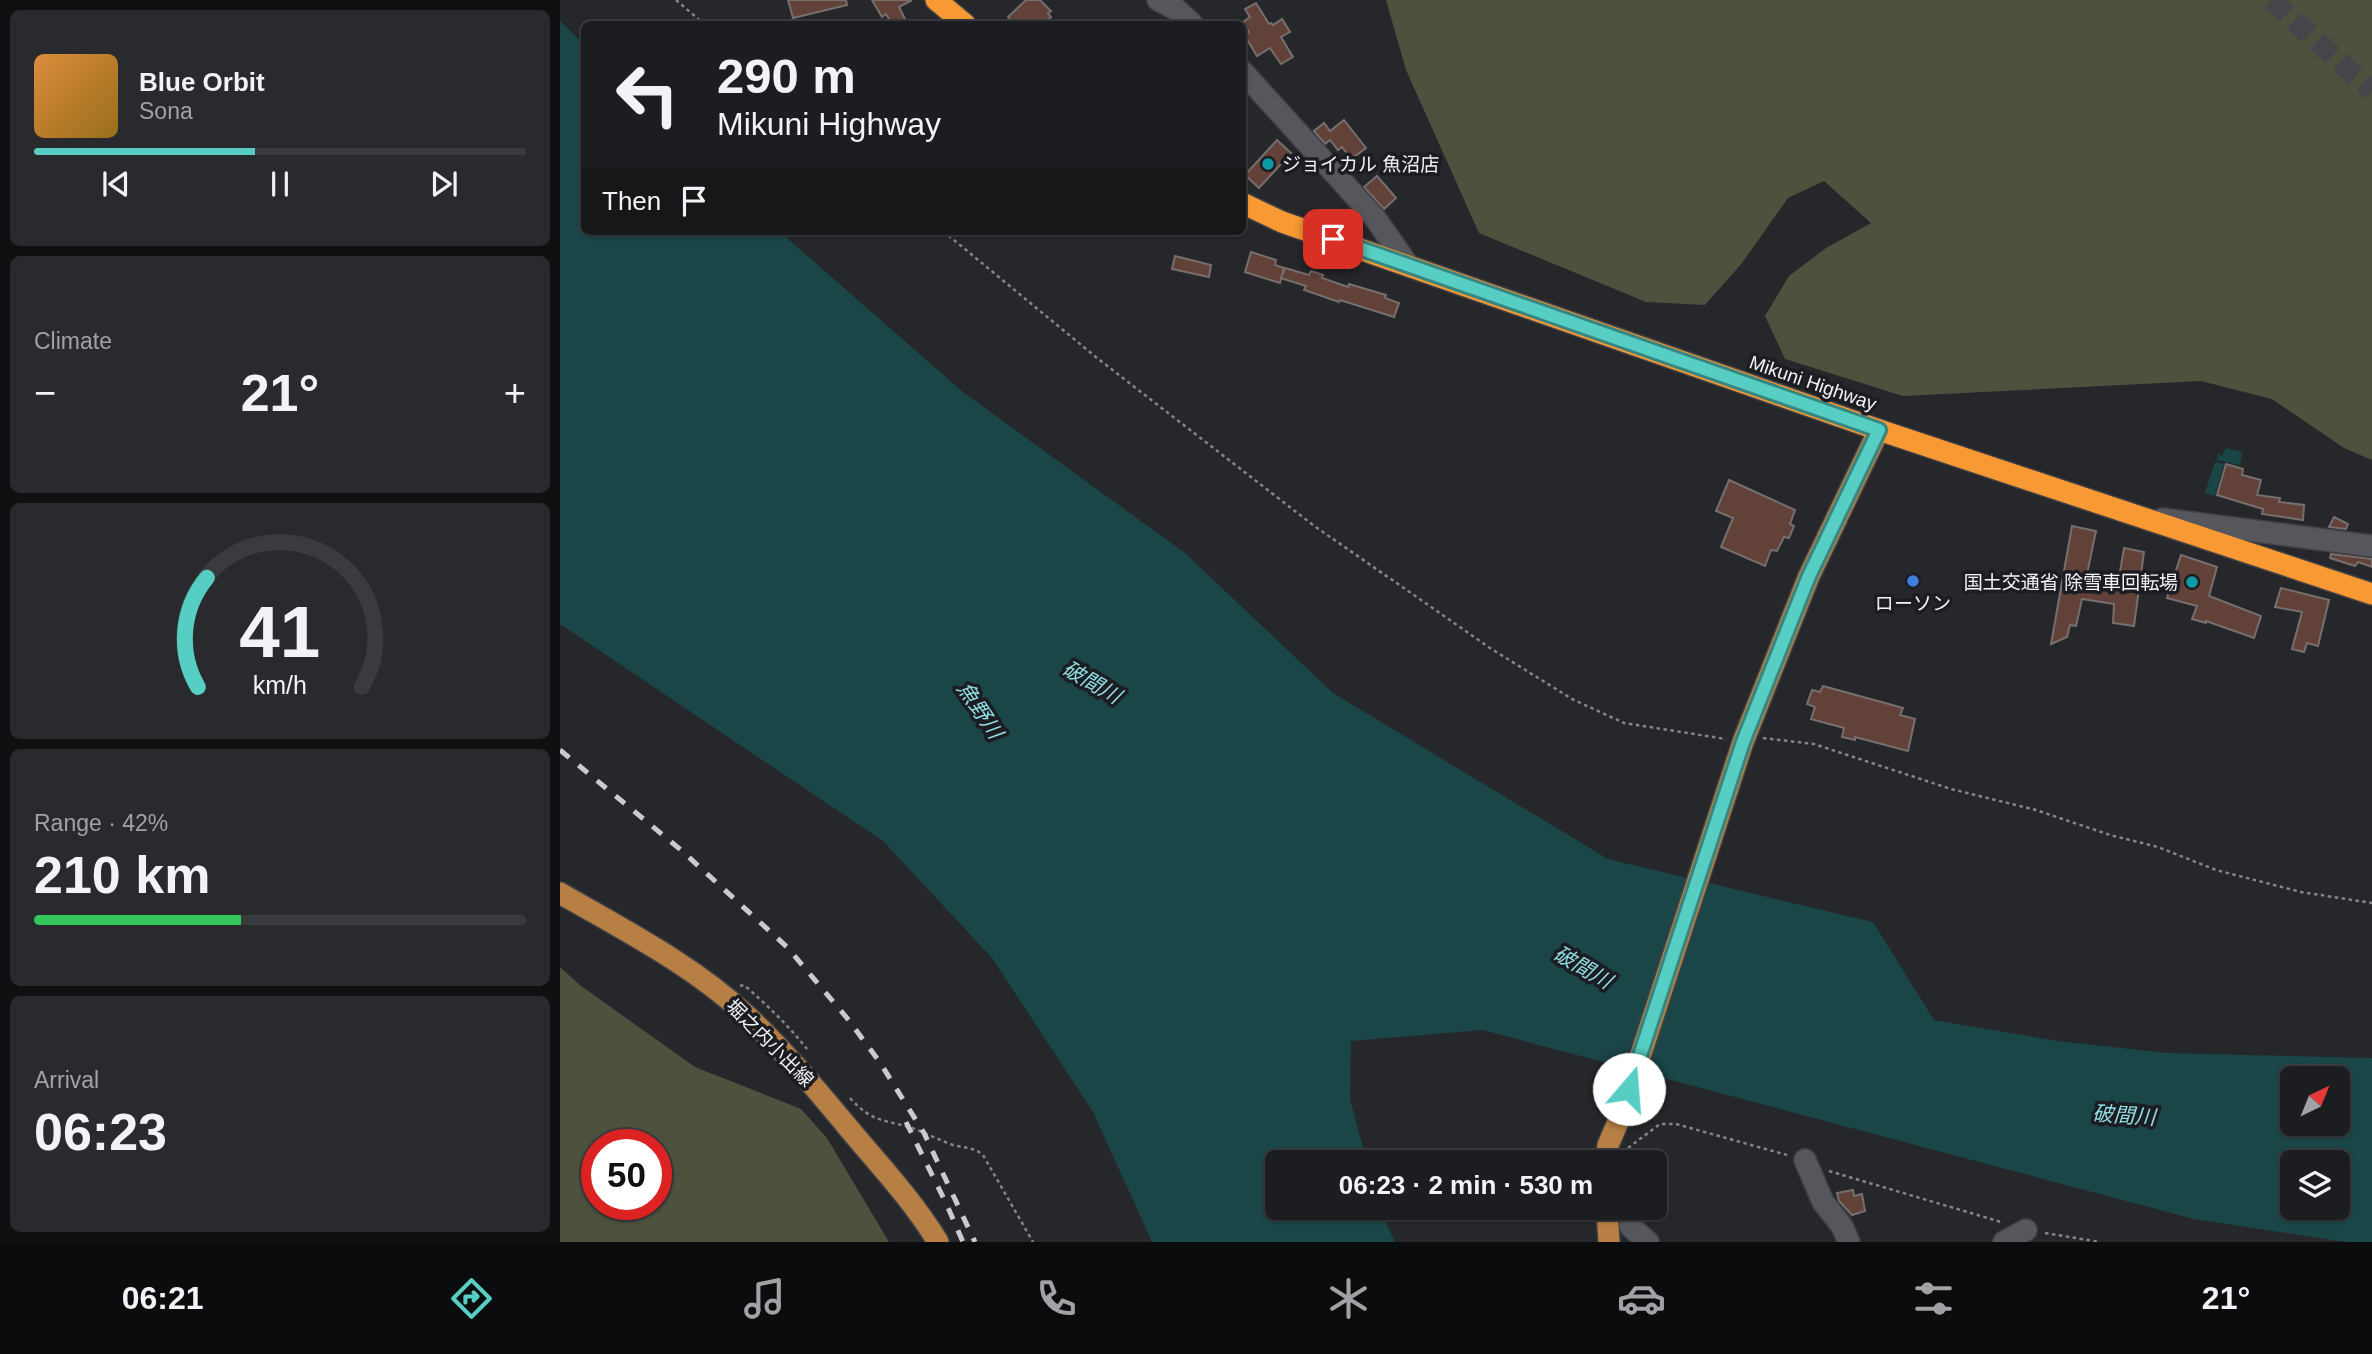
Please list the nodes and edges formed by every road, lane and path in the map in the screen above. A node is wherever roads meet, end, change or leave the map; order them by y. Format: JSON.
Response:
{"nodes":[{"id":1,"x":676,"y":0,"type":"edge"},
{"id":2,"x":936,"y":0,"type":"edge"},
{"id":3,"x":1158,"y":0,"type":"edge"},
{"id":4,"x":700,"y":21,"type":"edge"},
{"id":5,"x":961,"y":21,"type":"edge"},
{"id":6,"x":1189,"y":21,"type":"edge"},
{"id":7,"x":1246,"y":75,"type":"edge"},
{"id":8,"x":1246,"y":204,"type":"edge"},
{"id":9,"x":948,"y":235,"type":"edge"},
{"id":10,"x":1408,"y":265,"type":"junction"},
{"id":11,"x":1879,"y":430,"type":"junction"},
{"id":12,"x":2135,"y":515,"type":"junction"},
{"id":13,"x":2372,"y":546,"type":"edge"},
{"id":14,"x":2372,"y":593,"type":"edge"},
{"id":15,"x":1743,"y":744,"type":"junction"},
{"id":16,"x":560,"y":892,"type":"edge"},
{"id":17,"x":2372,"y":903,"type":"edge"},
{"id":18,"x":847,"y":1096,"type":"dead end"},
{"id":19,"x":1611,"y":1150,"type":"edge"},
{"id":20,"x":1625,"y":1150,"type":"edge"},
{"id":21,"x":1805,"y":1160,"type":"junction"},
{"id":22,"x":1608,"y":1220,"type":"edge"},
{"id":23,"x":1629,"y":1226,"type":"dead end"},
{"id":24,"x":2026,"y":1230,"type":"junction"},
{"id":25,"x":937,"y":1242,"type":"edge"},
{"id":26,"x":1033,"y":1242,"type":"edge"},
{"id":27,"x":1609,"y":1242,"type":"edge"},
{"id":28,"x":1648,"y":1242,"type":"edge"},
{"id":29,"x":1849,"y":1242,"type":"edge"},
{"id":30,"x":2004,"y":1242,"type":"edge"},
{"id":31,"x":2100,"y":1242,"type":"edge"}],
"edges":[{"from":1,"to":4,"type":"path"},
{"from":2,"to":5,"type":"highway"},
{"from":3,"to":6,"type":"street"},
{"from":7,"to":10,"type":"street"},
{"from":8,"to":10,"type":"highway","name":"Mikuni Highway"},
{"from":9,"to":15,"type":"path"},
{"from":10,"to":11,"type":"highway","name":"Mikuni Highway"},
{"from":11,"to":12,"type":"highway","name":"Mikuni Highway"},
{"from":11,"to":15,"type":"main road"},
{"from":12,"to":13,"type":"street"},
{"from":12,"to":14,"type":"highway","name":"Mikuni Highway"},
{"from":15,"to":17,"type":"path"},
{"from":15,"to":19,"type":"main road"},
{"from":16,"to":25,"type":"main road","name":"堀之内小出線"},
{"from":18,"to":26,"type":"path"},
{"from":20,"to":21,"type":"path"},
{"from":21,"to":24,"type":"path"},
{"from":21,"to":29,"type":"street"},
{"from":22,"to":27,"type":"main road"},
{"from":23,"to":28,"type":"street"},
{"from":24,"to":30,"type":"street"},
{"from":24,"to":31,"type":"path"}]}
